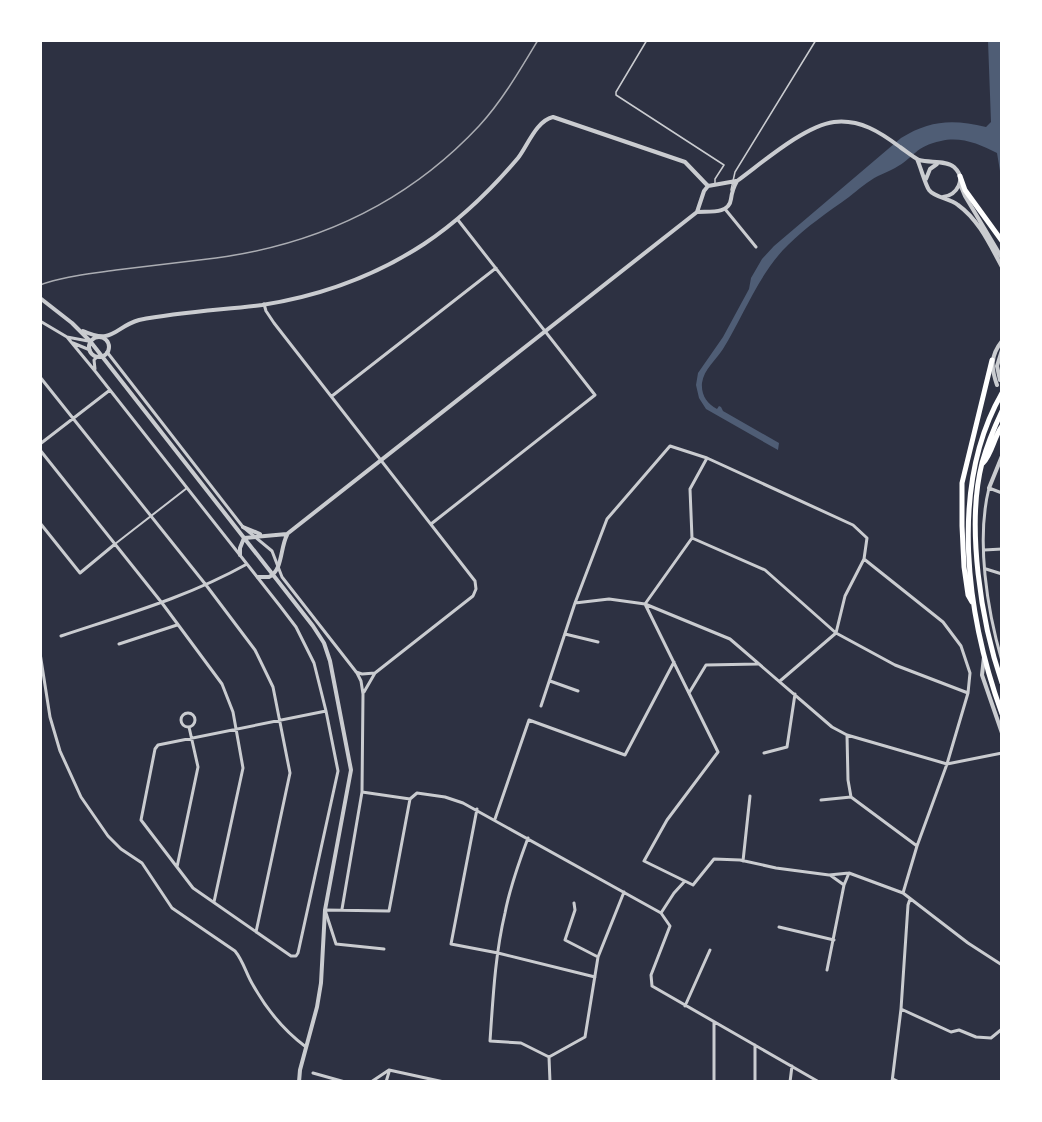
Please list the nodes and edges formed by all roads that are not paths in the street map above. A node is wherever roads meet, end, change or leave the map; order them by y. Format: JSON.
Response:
{"nodes":[{"id":1,"x":647,"y":40,"type":"edge"},
{"id":2,"x":816,"y":40,"type":"edge"},
{"id":3,"x":917,"y":159,"type":"junction"},
{"id":4,"x":939,"y":163,"type":"junction"},
{"id":5,"x":960,"y":176,"type":"junction"},
{"id":6,"x":926,"y":180,"type":"junction"},
{"id":7,"x":734,"y":181,"type":"junction"},
{"id":8,"x":714,"y":183,"type":"junction"},
{"id":9,"x":721,"y":184,"type":"junction"},
{"id":10,"x":960,"y":184,"type":"junction"},
{"id":11,"x":708,"y":186,"type":"junction"},
{"id":12,"x":731,"y":192,"type":"junction"},
{"id":13,"x":943,"y":197,"type":"junction"},
{"id":14,"x":703,"y":198,"type":"junction"},
{"id":15,"x":725,"y":209,"type":"junction"},
{"id":16,"x":712,"y":211,"type":"junction"},
{"id":17,"x":697,"y":212,"type":"junction"},
{"id":18,"x":458,"y":220,"type":"junction"},
{"id":19,"x":1002,"y":241,"type":"edge"},
{"id":20,"x":756,"y":247,"type":"dead end"},
{"id":21,"x":1002,"y":258,"type":"edge"},
{"id":22,"x":1002,"y":267,"type":"edge"},
{"id":23,"x":496,"y":268,"type":"junction"},
{"id":24,"x":40,"y":298,"type":"edge"},
{"id":25,"x":264,"y":304,"type":"junction"},
{"id":26,"x":40,"y":321,"type":"edge"},
{"id":27,"x":80,"y":329,"type":"junction"},
{"id":28,"x":546,"y":332,"type":"junction"},
{"id":29,"x":116,"y":333,"type":"junction"},
{"id":30,"x":67,"y":337,"type":"junction"},
{"id":31,"x":99,"y":338,"type":"junction"},
{"id":32,"x":90,"y":341,"type":"junction"},
{"id":33,"x":1002,"y":341,"type":"edge"},
{"id":34,"x":72,"y":343,"type":"junction"},
{"id":35,"x":108,"y":347,"type":"junction"},
{"id":36,"x":90,"y":350,"type":"junction"},
{"id":37,"x":1002,"y":350,"type":"edge"},
{"id":38,"x":107,"y":352,"type":"junction"},
{"id":39,"x":97,"y":357,"type":"junction"},
{"id":40,"x":102,"y":357,"type":"junction"},
{"id":41,"x":992,"y":360,"type":"junction"},
{"id":42,"x":95,"y":371,"type":"junction"},
{"id":43,"x":40,"y":377,"type":"edge"},
{"id":44,"x":1000,"y":380,"type":"edge"},
{"id":45,"x":997,"y":386,"type":"dead end"},
{"id":46,"x":110,"y":390,"type":"junction"},
{"id":47,"x":1002,"y":393,"type":"edge"},
{"id":48,"x":331,"y":396,"type":"junction"},
{"id":49,"x":1002,"y":411,"type":"edge"},
{"id":50,"x":73,"y":419,"type":"junction"},
{"id":51,"x":1002,"y":426,"type":"edge"},
{"id":52,"x":40,"y":444,"type":"edge"},
{"id":53,"x":40,"y":450,"type":"edge"},
{"id":54,"x":1002,"y":456,"type":"edge"},
{"id":55,"x":707,"y":458,"type":"junction"},
{"id":56,"x":381,"y":460,"type":"junction"},
{"id":57,"x":982,"y":464,"type":"junction"},
{"id":58,"x":187,"y":488,"type":"junction"},
{"id":59,"x":989,"y":488,"type":"junction"},
{"id":60,"x":1002,"y":493,"type":"edge"},
{"id":61,"x":151,"y":516,"type":"junction"},
{"id":62,"x":40,"y":523,"type":"edge"},
{"id":63,"x":431,"y":524,"type":"junction"},
{"id":64,"x":243,"y":527,"type":"junction"},
{"id":65,"x":287,"y":534,"type":"junction"},
{"id":66,"x":256,"y":536,"type":"junction"},
{"id":67,"x":272,"y":536,"type":"junction"},
{"id":68,"x":244,"y":538,"type":"junction"},
{"id":69,"x":692,"y":538,"type":"junction"},
{"id":70,"x":115,"y":544,"type":"junction"},
{"id":71,"x":1002,"y":549,"type":"edge"},
{"id":72,"x":984,"y":550,"type":"junction"},
{"id":73,"x":240,"y":555,"type":"junction"},
{"id":74,"x":864,"y":559,"type":"junction"},
{"id":75,"x":247,"y":564,"type":"junction"},
{"id":76,"x":278,"y":567,"type":"junction"},
{"id":77,"x":986,"y":569,"type":"junction"},
{"id":78,"x":1002,"y":574,"type":"edge"},
{"id":79,"x":273,"y":575,"type":"junction"},
{"id":80,"x":258,"y":577,"type":"junction"},
{"id":81,"x":206,"y":585,"type":"junction"},
{"id":82,"x":162,"y":603,"type":"junction"},
{"id":83,"x":575,"y":603,"type":"junction"},
{"id":84,"x":973,"y":603,"type":"junction"},
{"id":85,"x":645,"y":604,"type":"junction"},
{"id":86,"x":177,"y":624,"type":"junction"},
{"id":87,"x":836,"y":633,"type":"junction"},
{"id":88,"x":565,"y":634,"type":"junction"},
{"id":89,"x":61,"y":636,"type":"dead end"},
{"id":90,"x":598,"y":642,"type":"dead end"},
{"id":91,"x":119,"y":645,"type":"dead end"},
{"id":92,"x":40,"y":653,"type":"edge"},
{"id":93,"x":984,"y":656,"type":"junction"},
{"id":94,"x":1002,"y":661,"type":"edge"},
{"id":95,"x":674,"y":662,"type":"junction"},
{"id":96,"x":760,"y":664,"type":"junction"},
{"id":97,"x":355,"y":671,"type":"junction"},
{"id":98,"x":375,"y":673,"type":"junction"},
{"id":99,"x":550,"y":681,"type":"junction"},
{"id":100,"x":780,"y":681,"type":"junction"},
{"id":101,"x":1002,"y":683,"type":"edge"},
{"id":102,"x":578,"y":691,"type":"dead end"},
{"id":103,"x":689,"y":693,"type":"junction"},
{"id":104,"x":968,"y":693,"type":"junction"},
{"id":105,"x":363,"y":694,"type":"junction"},
{"id":106,"x":795,"y":694,"type":"junction"},
{"id":107,"x":541,"y":706,"type":"dead end"},
{"id":108,"x":326,"y":711,"type":"junction"},
{"id":109,"x":1002,"y":714,"type":"edge"},
{"id":110,"x":281,"y":720,"type":"junction"},
{"id":111,"x":189,"y":727,"type":"junction"},
{"id":112,"x":237,"y":730,"type":"junction"},
{"id":113,"x":1002,"y":733,"type":"edge"},
{"id":114,"x":846,"y":735,"type":"junction"},
{"id":115,"x":192,"y":739,"type":"junction"},
{"id":116,"x":764,"y":753,"type":"dead end"},
{"id":117,"x":1002,"y":753,"type":"edge"},
{"id":118,"x":948,"y":764,"type":"junction"},
{"id":119,"x":362,"y":792,"type":"junction"},
{"id":120,"x":750,"y":796,"type":"dead end"},
{"id":121,"x":851,"y":797,"type":"junction"},
{"id":122,"x":410,"y":799,"type":"junction"},
{"id":123,"x":821,"y":800,"type":"dead end"},
{"id":124,"x":477,"y":809,"type":"junction"},
{"id":125,"x":495,"y":819,"type":"junction"},
{"id":126,"x":528,"y":838,"type":"junction"},
{"id":127,"x":917,"y":846,"type":"junction"},
{"id":128,"x":743,"y":861,"type":"junction"},
{"id":129,"x":177,"y":867,"type":"junction"},
{"id":130,"x":849,"y":873,"type":"junction"},
{"id":131,"x":829,"y":875,"type":"junction"},
{"id":132,"x":685,"y":881,"type":"junction"},
{"id":133,"x":844,"y":885,"type":"junction"},
{"id":134,"x":624,"y":892,"type":"junction"},
{"id":135,"x":903,"y":893,"type":"junction"},
{"id":136,"x":910,"y":899,"type":"junction"},
{"id":137,"x":214,"y":903,"type":"junction"},
{"id":138,"x":574,"y":903,"type":"dead end"},
{"id":139,"x":325,"y":909,"type":"junction"},
{"id":140,"x":342,"y":909,"type":"junction"},
{"id":141,"x":662,"y":913,"type":"junction"},
{"id":142,"x":779,"y":927,"type":"dead end"},
{"id":143,"x":256,"y":932,"type":"junction"},
{"id":144,"x":834,"y":940,"type":"junction"},
{"id":145,"x":384,"y":949,"type":"dead end"},
{"id":146,"x":710,"y":950,"type":"dead end"},
{"id":147,"x":498,"y":953,"type":"junction"},
{"id":148,"x":598,"y":957,"type":"junction"},
{"id":149,"x":1002,"y":965,"type":"edge"},
{"id":150,"x":827,"y":970,"type":"dead end"},
{"id":151,"x":595,"y":976,"type":"junction"},
{"id":152,"x":686,"y":1006,"type":"junction"},
{"id":153,"x":901,"y":1009,"type":"junction"},
{"id":154,"x":714,"y":1022,"type":"junction"},
{"id":155,"x":1002,"y":1029,"type":"edge"},
{"id":156,"x":755,"y":1045,"type":"junction"},
{"id":157,"x":306,"y":1047,"type":"junction"},
{"id":158,"x":549,"y":1058,"type":"junction"},
{"id":159,"x":792,"y":1066,"type":"junction"},
{"id":160,"x":389,"y":1070,"type":"junction"},
{"id":161,"x":313,"y":1073,"type":"dead end"},
{"id":162,"x":892,"y":1080,"type":"edge"},
{"id":163,"x":299,"y":1082,"type":"edge"},
{"id":164,"x":345,"y":1082,"type":"edge"},
{"id":165,"x":371,"y":1082,"type":"edge"},
{"id":166,"x":387,"y":1082,"type":"edge"},
{"id":167,"x":444,"y":1082,"type":"edge"},
{"id":168,"x":550,"y":1082,"type":"edge"},
{"id":169,"x":714,"y":1082,"type":"edge"},
{"id":170,"x":755,"y":1082,"type":"edge"},
{"id":171,"x":790,"y":1082,"type":"edge"},
{"id":172,"x":819,"y":1082,"type":"edge"},
{"id":173,"x":899,"y":1082,"type":"edge"}],
"edges":[{"from":1,"to":8,"type":"lane"},
{"from":2,"to":7,"type":"lane"},
{"from":3,"to":4,"type":"street"},
{"from":3,"to":6,"type":"street"},
{"from":3,"to":7,"type":"street"},
{"from":4,"to":5,"type":"street"},
{"from":4,"to":6,"type":"street"},
{"from":5,"to":10,"type":"street"},
{"from":5,"to":19,"type":"highway"},
{"from":6,"to":13,"type":"street"},
{"from":7,"to":9,"type":"street"},
{"from":7,"to":12,"type":"street"},
{"from":8,"to":9,"type":"street"},
{"from":8,"to":11,"type":"street"},
{"from":9,"to":12,"type":"street"},
{"from":10,"to":13,"type":"street"},
{"from":10,"to":21,"type":"street"},
{"from":11,"to":14,"type":"street"},
{"from":11,"to":18,"type":"street"},
{"from":12,"to":15,"type":"street"},
{"from":13,"to":22,"type":"street"},
{"from":14,"to":16,"type":"street"},
{"from":14,"to":17,"type":"street"},
{"from":15,"to":16,"type":"street"},
{"from":15,"to":20,"type":"street"},
{"from":16,"to":17,"type":"street"},
{"from":17,"to":28,"type":"street"},
{"from":18,"to":23,"type":"street"},
{"from":18,"to":25,"type":"street"},
{"from":23,"to":28,"type":"street"},
{"from":23,"to":48,"type":"street"},
{"from":24,"to":27,"type":"street"},
{"from":25,"to":29,"type":"street"},
{"from":25,"to":48,"type":"street"},
{"from":26,"to":30,"type":"street"},
{"from":27,"to":31,"type":"street"},
{"from":27,"to":32,"type":"street"},
{"from":28,"to":56,"type":"street"},
{"from":28,"to":63,"type":"street"},
{"from":29,"to":31,"type":"street"},
{"from":29,"to":35,"type":"street"},
{"from":30,"to":32,"type":"street"},
{"from":30,"to":34,"type":"street"},
{"from":31,"to":32,"type":"street"},
{"from":31,"to":35,"type":"street"},
{"from":32,"to":36,"type":"street"},
{"from":32,"to":40,"type":"street"},
{"from":33,"to":41,"type":"street"},
{"from":34,"to":36,"type":"street"},
{"from":34,"to":42,"type":"street"},
{"from":35,"to":38,"type":"street"},
{"from":36,"to":39,"type":"street"},
{"from":37,"to":44,"type":"street"},
{"from":38,"to":40,"type":"street"},
{"from":38,"to":64,"type":"street"},
{"from":39,"to":40,"type":"street"},
{"from":39,"to":42,"type":"street"},
{"from":40,"to":68,"type":"street"},
{"from":41,"to":45,"type":"street"},
{"from":41,"to":84,"type":"highway"},
{"from":42,"to":46,"type":"street"},
{"from":43,"to":50,"type":"street"},
{"from":46,"to":50,"type":"street"},
{"from":46,"to":58,"type":"street"},
{"from":47,"to":84,"type":"highway"},
{"from":48,"to":56,"type":"street"},
{"from":49,"to":57,"type":"highway"},
{"from":50,"to":52,"type":"street"},
{"from":50,"to":61,"type":"street"},
{"from":51,"to":57,"type":"highway"},
{"from":53,"to":70,"type":"street"},
{"from":54,"to":59,"type":"street"},
{"from":55,"to":69,"type":"street"},
{"from":55,"to":74,"type":"street"},
{"from":55,"to":83,"type":"street"},
{"from":56,"to":63,"type":"street"},
{"from":56,"to":65,"type":"street"},
{"from":57,"to":101,"type":"highway"},
{"from":58,"to":61,"type":"street"},
{"from":58,"to":73,"type":"street"},
{"from":59,"to":60,"type":"street"},
{"from":59,"to":72,"type":"street"},
{"from":61,"to":70,"type":"street"},
{"from":61,"to":81,"type":"street"},
{"from":62,"to":70,"type":"street"},
{"from":63,"to":98,"type":"street"},
{"from":64,"to":66,"type":"street"},
{"from":64,"to":67,"type":"street"},
{"from":65,"to":67,"type":"street"},
{"from":65,"to":76,"type":"street"},
{"from":66,"to":67,"type":"street"},
{"from":66,"to":68,"type":"street"},
{"from":66,"to":76,"type":"street"},
{"from":68,"to":73,"type":"street"},
{"from":68,"to":79,"type":"street"},
{"from":69,"to":85,"type":"street"},
{"from":69,"to":87,"type":"street"},
{"from":70,"to":82,"type":"street"},
{"from":71,"to":72,"type":"street"},
{"from":72,"to":77,"type":"street"},
{"from":73,"to":75,"type":"street"},
{"from":74,"to":87,"type":"street"},
{"from":74,"to":104,"type":"street"},
{"from":75,"to":80,"type":"street"},
{"from":75,"to":81,"type":"street"},
{"from":76,"to":79,"type":"street"},
{"from":76,"to":97,"type":"street"},
{"from":77,"to":78,"type":"street"},
{"from":77,"to":94,"type":"street"},
{"from":79,"to":80,"type":"street"},
{"from":79,"to":139,"type":"street"},
{"from":80,"to":108,"type":"street"},
{"from":81,"to":82,"type":"street"},
{"from":81,"to":110,"type":"street"},
{"from":82,"to":86,"type":"street"},
{"from":82,"to":89,"type":"street"},
{"from":83,"to":85,"type":"street"},
{"from":83,"to":88,"type":"street"},
{"from":84,"to":93,"type":"highway"},
{"from":85,"to":95,"type":"street"},
{"from":85,"to":96,"type":"street"},
{"from":86,"to":91,"type":"street"},
{"from":86,"to":112,"type":"street"},
{"from":87,"to":100,"type":"street"},
{"from":87,"to":104,"type":"street"},
{"from":88,"to":90,"type":"street"},
{"from":88,"to":99,"type":"street"},
{"from":92,"to":157,"type":"street"},
{"from":93,"to":109,"type":"highway"},
{"from":93,"to":113,"type":"street"},
{"from":95,"to":103,"type":"street"},
{"from":95,"to":125,"type":"street"},
{"from":96,"to":100,"type":"street"},
{"from":96,"to":103,"type":"street"},
{"from":97,"to":98,"type":"street"},
{"from":97,"to":105,"type":"street"},
{"from":98,"to":105,"type":"street"},
{"from":99,"to":102,"type":"street"},
{"from":99,"to":107,"type":"street"},
{"from":100,"to":106,"type":"street"},
{"from":103,"to":132,"type":"street"},
{"from":104,"to":118,"type":"street"},
{"from":105,"to":119,"type":"street"},
{"from":106,"to":114,"type":"street"},
{"from":106,"to":116,"type":"street"},
{"from":108,"to":110,"type":"street"},
{"from":108,"to":143,"type":"street"},
{"from":110,"to":112,"type":"street"},
{"from":110,"to":143,"type":"street"},
{"from":111,"to":111,"type":"street"},
{"from":111,"to":115,"type":"street"},
{"from":112,"to":115,"type":"street"},
{"from":112,"to":137,"type":"street"},
{"from":114,"to":118,"type":"street"},
{"from":114,"to":121,"type":"street"},
{"from":115,"to":129,"type":"street"},
{"from":115,"to":129,"type":"street"},
{"from":117,"to":118,"type":"street"},
{"from":118,"to":127,"type":"street"},
{"from":119,"to":122,"type":"street"},
{"from":119,"to":140,"type":"street"},
{"from":120,"to":128,"type":"street"},
{"from":121,"to":123,"type":"street"},
{"from":121,"to":127,"type":"street"},
{"from":122,"to":124,"type":"street"},
{"from":122,"to":140,"type":"street"},
{"from":124,"to":125,"type":"street"},
{"from":124,"to":147,"type":"street"},
{"from":125,"to":126,"type":"street"},
{"from":126,"to":134,"type":"street"},
{"from":126,"to":147,"type":"street"},
{"from":127,"to":135,"type":"street"},
{"from":128,"to":131,"type":"street"},
{"from":128,"to":132,"type":"street"},
{"from":129,"to":137,"type":"street"},
{"from":130,"to":131,"type":"street"},
{"from":130,"to":133,"type":"street"},
{"from":130,"to":135,"type":"street"},
{"from":131,"to":133,"type":"street"},
{"from":132,"to":141,"type":"street"},
{"from":133,"to":144,"type":"street"},
{"from":134,"to":141,"type":"street"},
{"from":134,"to":148,"type":"street"},
{"from":135,"to":136,"type":"street"},
{"from":136,"to":149,"type":"street"},
{"from":136,"to":153,"type":"street"},
{"from":137,"to":143,"type":"street"},
{"from":138,"to":148,"type":"street"},
{"from":139,"to":140,"type":"street"},
{"from":139,"to":145,"type":"street"},
{"from":139,"to":157,"type":"street"},
{"from":141,"to":152,"type":"street"},
{"from":142,"to":144,"type":"street"},
{"from":144,"to":150,"type":"street"},
{"from":146,"to":152,"type":"street"},
{"from":147,"to":151,"type":"street"},
{"from":147,"to":158,"type":"street"},
{"from":148,"to":151,"type":"street"},
{"from":151,"to":158,"type":"street"},
{"from":152,"to":154,"type":"street"},
{"from":153,"to":155,"type":"street"},
{"from":153,"to":162,"type":"street"},
{"from":154,"to":156,"type":"street"},
{"from":154,"to":169,"type":"street"},
{"from":156,"to":159,"type":"street"},
{"from":156,"to":170,"type":"street"},
{"from":157,"to":163,"type":"street"},
{"from":158,"to":168,"type":"street"},
{"from":159,"to":171,"type":"street"},
{"from":159,"to":172,"type":"street"},
{"from":160,"to":165,"type":"street"},
{"from":160,"to":166,"type":"street"},
{"from":160,"to":167,"type":"street"},
{"from":161,"to":164,"type":"street"},
{"from":162,"to":173,"type":"street"}]}
